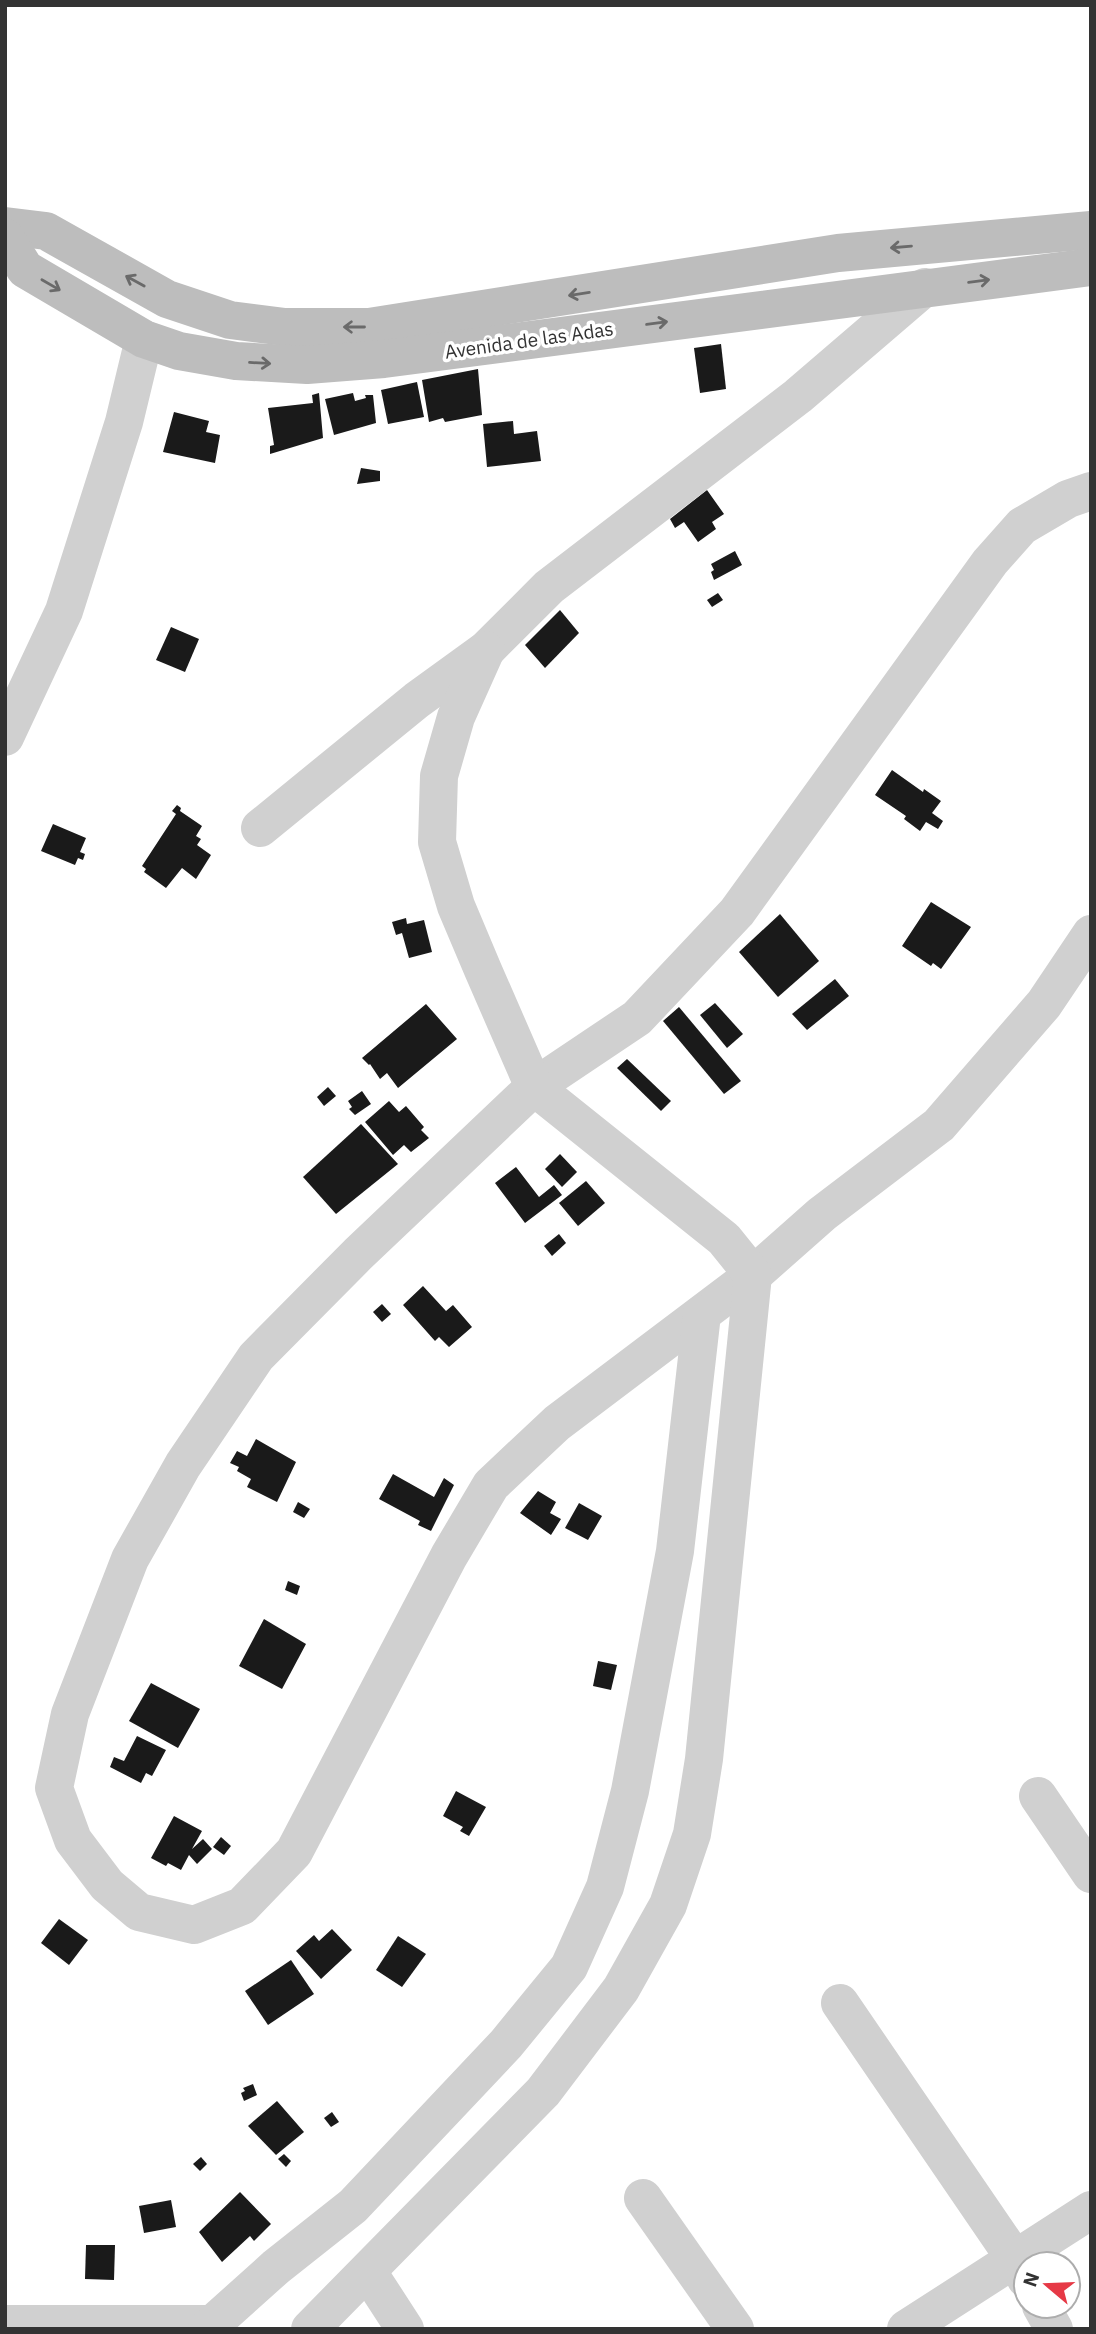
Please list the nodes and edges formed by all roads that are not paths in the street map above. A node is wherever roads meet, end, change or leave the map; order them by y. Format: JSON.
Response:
{"nodes":[{"id":1,"x":5,"y":226,"type":"edge"},
{"id":2,"x":1091,"y":230,"type":"edge"},
{"id":3,"x":5,"y":237,"type":"edge"},
{"id":4,"x":1091,"y":267,"type":"edge"},
{"id":5,"x":925,"y":287,"type":"junction"},
{"id":6,"x":144,"y":339,"type":"junction"},
{"id":7,"x":1091,"y":491,"type":"edge"},
{"id":8,"x":486,"y":650,"type":"junction"},
{"id":9,"x":5,"y":737,"type":"edge"},
{"id":10,"x":260,"y":828,"type":"dead end"},
{"id":11,"x":1091,"y":934,"type":"edge"},
{"id":12,"x":534,"y":1087,"type":"junction"},
{"id":13,"x":753,"y":1275,"type":"junction"},
{"id":14,"x":702,"y":1314,"type":"junction"},
{"id":15,"x":1038,"y":1796,"type":"dead end"},
{"id":16,"x":1091,"y":1874,"type":"edge"},
{"id":17,"x":840,"y":2003,"type":"dead end"},
{"id":18,"x":643,"y":2198,"type":"dead end"},
{"id":19,"x":1091,"y":2210,"type":"edge"},
{"id":20,"x":1043,"y":2250,"type":"edge"},
{"id":21,"x":1012,"y":2257,"type":"edge"},
{"id":22,"x":368,"y":2272,"type":"junction"},
{"id":23,"x":1012,"y":2273,"type":"edge"},
{"id":24,"x":5,"y":2324,"type":"edge"},
{"id":25,"x":210,"y":2326,"type":"edge"},
{"id":26,"x":310,"y":2329,"type":"edge"},
{"id":27,"x":405,"y":2329,"type":"edge"},
{"id":28,"x":735,"y":2329,"type":"edge"},
{"id":29,"x":906,"y":2329,"type":"edge"}],
"edges":[{"from":2,"to":1,"type":"street","name":"Avenida de las Adas","one_way":true},
{"from":3,"to":6,"type":"street","name":"Avenida de las Adas","one_way":true},
{"from":5,"to":4,"type":"street","name":"Avenida de las Adas","one_way":true},
{"from":6,"to":5,"type":"street","name":"Avenida de las Adas","one_way":true},
{"from":5,"to":8,"type":"street"},
{"from":6,"to":9,"type":"street"},
{"from":7,"to":12,"type":"street"},
{"from":8,"to":10,"type":"street"},
{"from":8,"to":12,"type":"street"},
{"from":11,"to":13,"type":"street"},
{"from":12,"to":13,"type":"street"},
{"from":12,"to":14,"type":"street"},
{"from":13,"to":14,"type":"street"},
{"from":13,"to":22,"type":"street"},
{"from":14,"to":25,"type":"street"},
{"from":15,"to":16,"type":"street"},
{"from":17,"to":21,"type":"street"},
{"from":18,"to":28,"type":"street"},
{"from":19,"to":20,"type":"street"},
{"from":22,"to":26,"type":"street"},
{"from":22,"to":27,"type":"street"},
{"from":23,"to":29,"type":"street"},
{"from":24,"to":25,"type":"street"}]}
